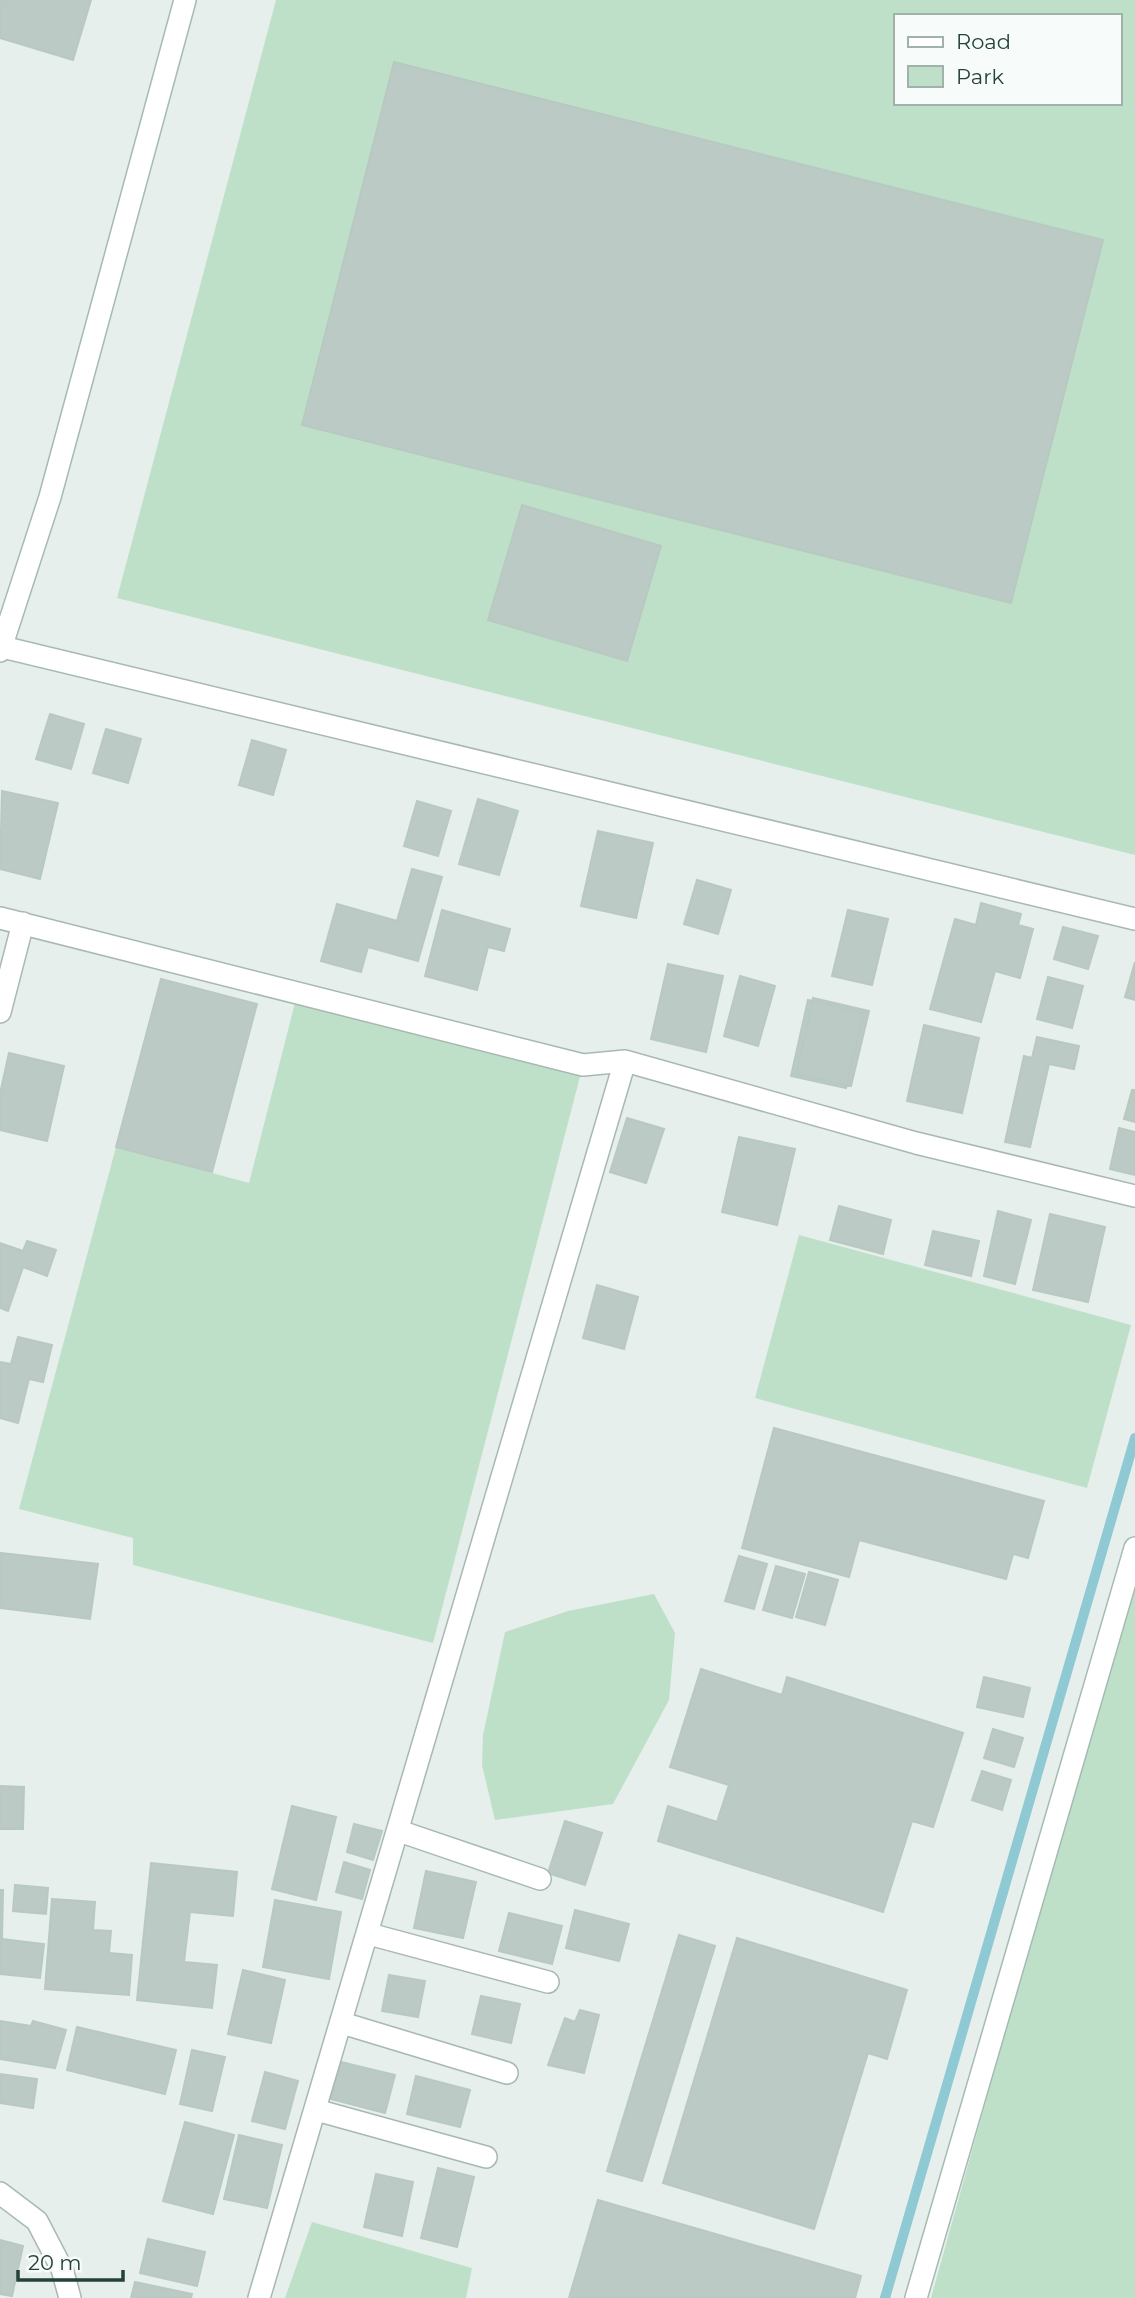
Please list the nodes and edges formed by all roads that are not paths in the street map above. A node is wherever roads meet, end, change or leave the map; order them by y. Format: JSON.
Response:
{"nodes":[{"id":1,"x":186,"y":0,"type":"edge"},
{"id":2,"x":1,"y":649,"type":"edge"},
{"id":3,"x":0,"y":918,"type":"edge"},
{"id":4,"x":1135,"y":919,"type":"edge"},
{"id":5,"x":23,"y":923,"type":"junction"},
{"id":6,"x":0,"y":1012,"type":"edge"},
{"id":7,"x":625,"y":1061,"type":"junction"},
{"id":8,"x":1135,"y":1196,"type":"edge"},
{"id":9,"x":1135,"y":1548,"type":"edge"},
{"id":10,"x":399,"y":1831,"type":"junction"},
{"id":11,"x":540,"y":1879,"type":"dead end"},
{"id":12,"x":369,"y":1934,"type":"junction"},
{"id":13,"x":548,"y":1982,"type":"dead end"},
{"id":14,"x":342,"y":2023,"type":"junction"},
{"id":15,"x":507,"y":2073,"type":"dead end"},
{"id":16,"x":316,"y":2110,"type":"junction"},
{"id":17,"x":486,"y":2157,"type":"dead end"},
{"id":18,"x":0,"y":2193,"type":"edge"},
{"id":19,"x":70,"y":2298,"type":"edge"},
{"id":20,"x":259,"y":2298,"type":"edge"},
{"id":21,"x":916,"y":2298,"type":"edge"}],
"edges":[{"from":1,"to":2,"type":"street"},
{"from":2,"to":4,"type":"street"},
{"from":3,"to":5,"type":"street"},
{"from":5,"to":6,"type":"street"},
{"from":5,"to":7,"type":"street"},
{"from":7,"to":8,"type":"street"},
{"from":7,"to":10,"type":"street"},
{"from":9,"to":21,"type":"street"},
{"from":10,"to":11,"type":"street"},
{"from":10,"to":12,"type":"street"},
{"from":12,"to":13,"type":"street"},
{"from":12,"to":14,"type":"street"},
{"from":14,"to":15,"type":"street"},
{"from":14,"to":16,"type":"street"},
{"from":16,"to":17,"type":"street"},
{"from":16,"to":20,"type":"street"},
{"from":18,"to":19,"type":"street"}]}
